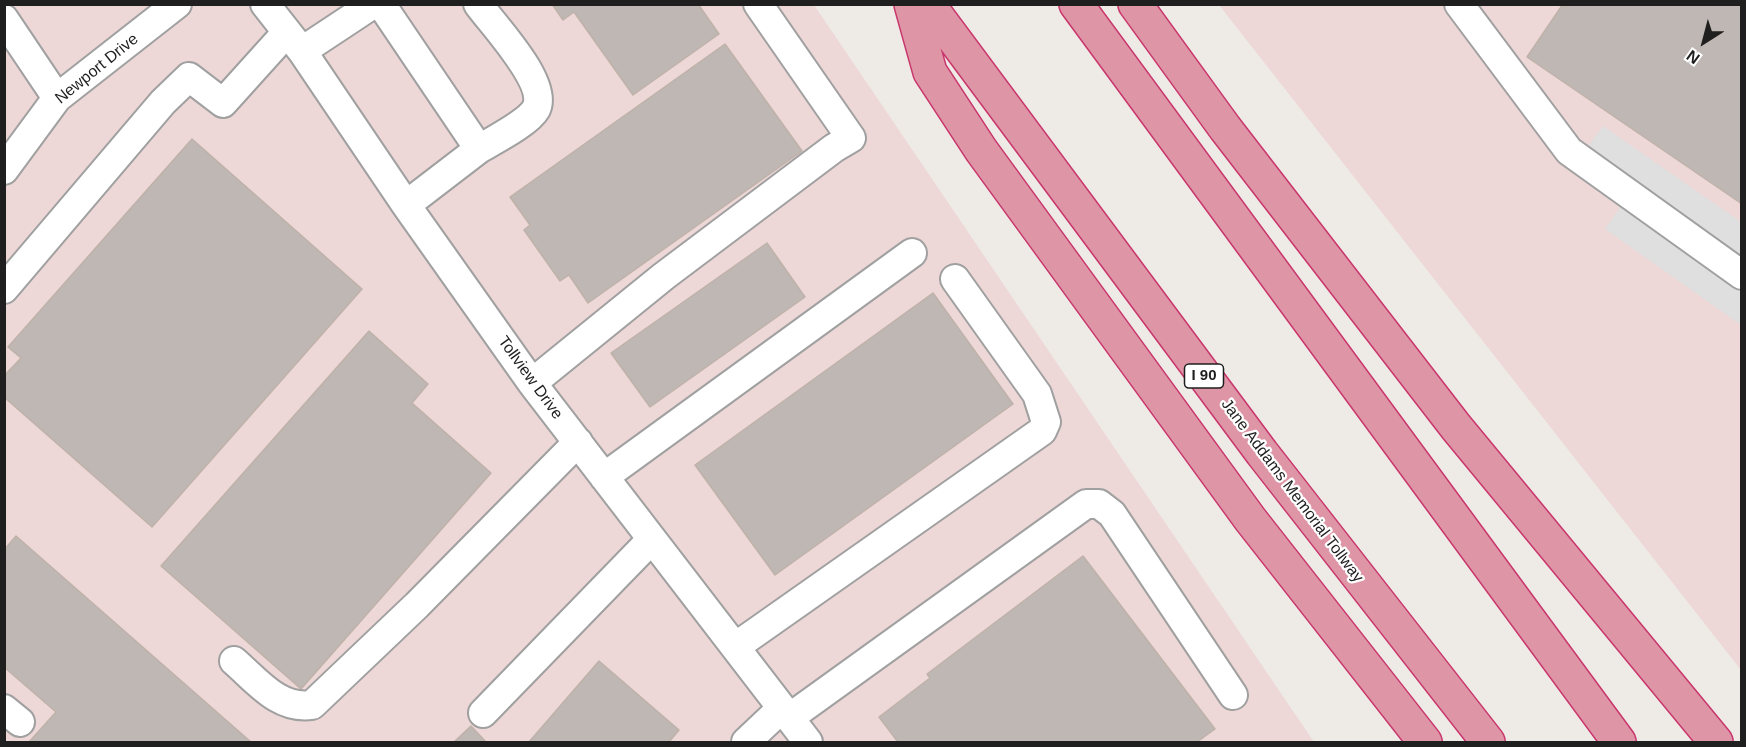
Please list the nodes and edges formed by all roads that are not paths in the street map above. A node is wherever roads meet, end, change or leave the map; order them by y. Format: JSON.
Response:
{"nodes":[{"id":1,"x":177,"y":4,"type":"edge"},
{"id":2,"x":265,"y":4,"type":"edge"},
{"id":3,"x":373,"y":4,"type":"edge"},
{"id":4,"x":381,"y":4,"type":"edge"},
{"id":5,"x":478,"y":4,"type":"edge"},
{"id":6,"x":758,"y":4,"type":"edge"},
{"id":7,"x":911,"y":4,"type":"edge"},
{"id":8,"x":928,"y":4,"type":"edge"},
{"id":9,"x":1076,"y":4,"type":"edge"},
{"id":10,"x":1135,"y":4,"type":"edge"},
{"id":11,"x":1459,"y":4,"type":"edge"},
{"id":12,"x":4,"y":19,"type":"edge"},
{"id":13,"x":295,"y":42,"type":"junction"},
{"id":14,"x":57,"y":98,"type":"junction"},
{"id":15,"x":479,"y":149,"type":"junction"},
{"id":16,"x":4,"y":171,"type":"edge"},
{"id":17,"x":406,"y":205,"type":"junction"},
{"id":18,"x":912,"y":253,"type":"dead end"},
{"id":19,"x":1742,"y":275,"type":"edge"},
{"id":20,"x":955,"y":279,"type":"dead end"},
{"id":21,"x":4,"y":289,"type":"edge"},
{"id":22,"x":532,"y":382,"type":"junction"},
{"id":23,"x":578,"y":442,"type":"junction"},
{"id":24,"x":604,"y":477,"type":"junction"},
{"id":25,"x":652,"y":539,"type":"junction"},
{"id":26,"x":735,"y":647,"type":"junction"},
{"id":27,"x":234,"y":661,"type":"dead end"},
{"id":28,"x":1233,"y":695,"type":"dead end"},
{"id":29,"x":483,"y":713,"type":"dead end"},
{"id":30,"x":786,"y":713,"type":"junction"},
{"id":31,"x":1713,"y":737,"type":"edge"},
{"id":32,"x":746,"y":742,"type":"edge"},
{"id":33,"x":808,"y":742,"type":"edge"},
{"id":34,"x":1425,"y":742,"type":"edge"},
{"id":35,"x":1488,"y":742,"type":"edge"},
{"id":36,"x":1619,"y":742,"type":"edge"}],
"edges":[{"from":1,"to":14,"type":"street","name":"Newport Drive"},
{"from":2,"to":13,"type":"street","name":"Tollview Drive"},
{"from":3,"to":13,"type":"street"},
{"from":4,"to":15,"type":"street"},
{"from":5,"to":15,"type":"street"},
{"from":6,"to":22,"type":"street"},
{"from":7,"to":34,"type":"highway"},
{"from":8,"to":35,"type":"highway","name":"Jane Addams Memorial Tollway","number":"I 90"},
{"from":9,"to":36,"type":"highway"},
{"from":10,"to":31,"type":"highway"},
{"from":11,"to":19,"type":"street"},
{"from":12,"to":14,"type":"street"},
{"from":13,"to":17,"type":"street","name":"Tollview Drive"},
{"from":13,"to":21,"type":"street"},
{"from":14,"to":16,"type":"street","name":"Newport Drive"},
{"from":15,"to":17,"type":"street"},
{"from":17,"to":22,"type":"street","name":"Tollview Drive"},
{"from":18,"to":24,"type":"street"},
{"from":20,"to":26,"type":"street"},
{"from":22,"to":23,"type":"street","name":"Tollview Drive"},
{"from":23,"to":24,"type":"street","name":"Tollview Drive"},
{"from":23,"to":27,"type":"street"},
{"from":24,"to":25,"type":"street","name":"Tollview Drive"},
{"from":25,"to":26,"type":"street","name":"Tollview Drive"},
{"from":25,"to":29,"type":"street"},
{"from":26,"to":30,"type":"street","name":"Tollview Drive"},
{"from":28,"to":30,"type":"street"},
{"from":30,"to":32,"type":"street"},
{"from":30,"to":33,"type":"street","name":"Tollview Drive"}]}
